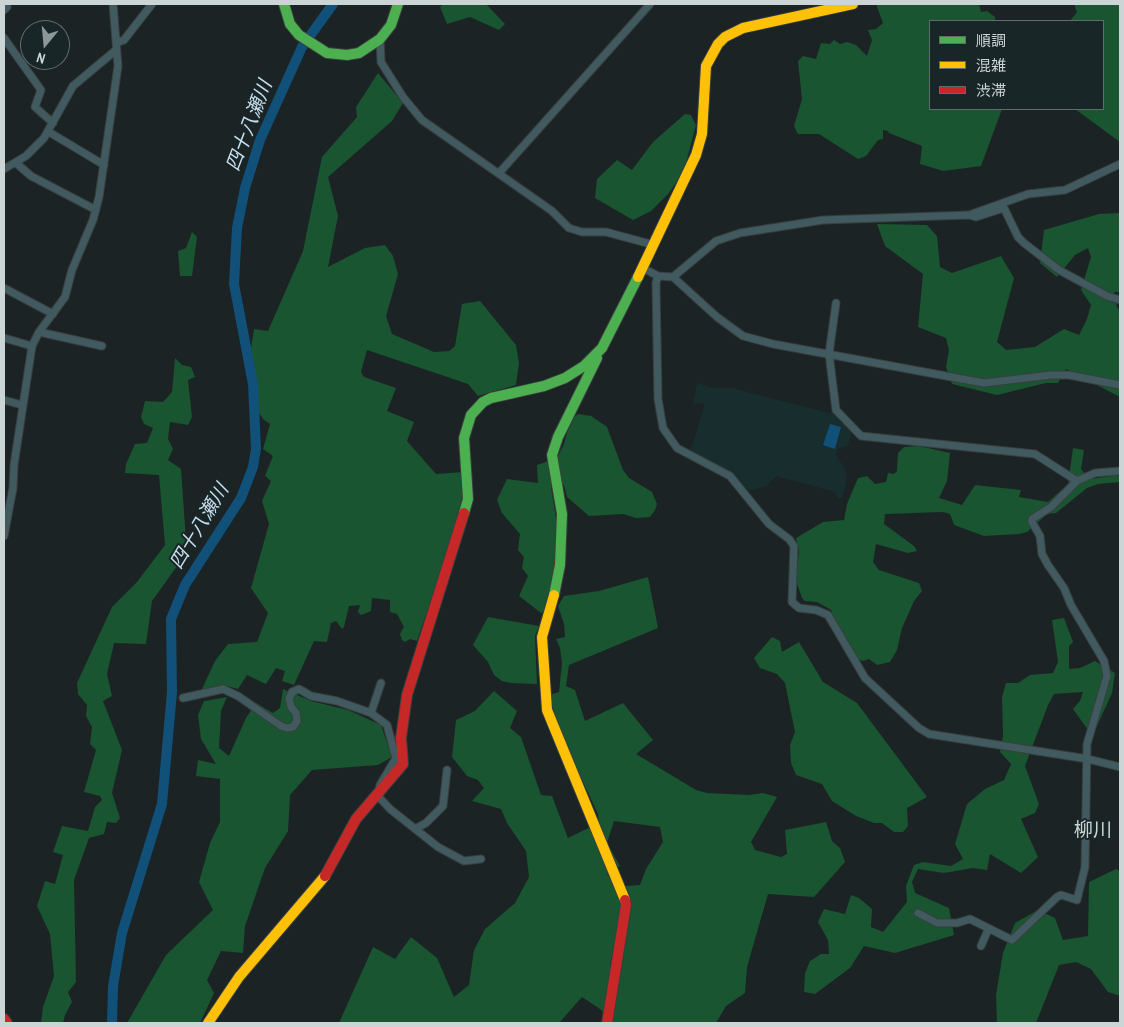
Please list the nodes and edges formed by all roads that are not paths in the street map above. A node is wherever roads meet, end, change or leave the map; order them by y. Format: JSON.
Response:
{"nodes":[{"id":1,"x":5,"y":4,"type":"edge"},
{"id":2,"x":113,"y":4,"type":"edge"},
{"id":3,"x":152,"y":4,"type":"edge"},
{"id":4,"x":284,"y":4,"type":"edge"},
{"id":5,"x":398,"y":4,"type":"edge"},
{"id":6,"x":650,"y":4,"type":"edge"},
{"id":7,"x":853,"y":4,"type":"edge"},
{"id":8,"x":4,"y":10,"type":"edge"},
{"id":9,"x":4,"y":38,"type":"edge"},
{"id":10,"x":380,"y":40,"type":"junction"},
{"id":11,"x":116,"y":46,"type":"junction"},
{"id":12,"x":53,"y":123,"type":"junction"},
{"id":13,"x":49,"y":132,"type":"junction"},
{"id":14,"x":16,"y":163,"type":"junction"},
{"id":15,"x":1120,"y":164,"type":"edge"},
{"id":16,"x":104,"y":165,"type":"junction"},
{"id":17,"x":4,"y":170,"type":"edge"},
{"id":18,"x":500,"y":172,"type":"junction"},
{"id":19,"x":96,"y":210,"type":"junction"},
{"id":20,"x":969,"y":215,"type":"junction"},
{"id":21,"x":654,"y":245,"type":"junction"},
{"id":22,"x":643,"y":268,"type":"junction"},
{"id":23,"x":658,"y":276,"type":"junction"},
{"id":24,"x":673,"y":277,"type":"junction"},
{"id":25,"x":4,"y":288,"type":"edge"},
{"id":26,"x":1120,"y":300,"type":"edge"},
{"id":27,"x":836,"y":303,"type":"dead end"},
{"id":28,"x":53,"y":315,"type":"junction"},
{"id":29,"x":39,"y":332,"type":"junction"},
{"id":30,"x":48,"y":334,"type":"junction"},
{"id":31,"x":4,"y":338,"type":"edge"},
{"id":32,"x":32,"y":346,"type":"junction"},
{"id":33,"x":102,"y":346,"type":"dead end"},
{"id":34,"x":602,"y":348,"type":"junction"},
{"id":35,"x":829,"y":354,"type":"junction"},
{"id":36,"x":1120,"y":385,"type":"edge"},
{"id":37,"x":4,"y":400,"type":"edge"},
{"id":38,"x":22,"y":405,"type":"junction"},
{"id":39,"x":1120,"y":471,"type":"edge"},
{"id":40,"x":1077,"y":481,"type":"junction"},
{"id":41,"x":4,"y":536,"type":"edge"},
{"id":42,"x":382,"y":688,"type":"dead end"},
{"id":43,"x":183,"y":698,"type":"dead end"},
{"id":44,"x":371,"y":713,"type":"junction"},
{"id":45,"x":1088,"y":759,"type":"junction"},
{"id":46,"x":1120,"y":767,"type":"edge"},
{"id":47,"x":446,"y":770,"type":"dead end"},
{"id":48,"x":378,"y":796,"type":"junction"},
{"id":49,"x":415,"y":829,"type":"junction"},
{"id":50,"x":481,"y":859,"type":"dead end"},
{"id":51,"x":918,"y":913,"type":"dead end"},
{"id":52,"x":988,"y":930,"type":"junction"},
{"id":53,"x":982,"y":946,"type":"dead end"},
{"id":54,"x":4,"y":1019,"type":"edge"},
{"id":55,"x":7,"y":1023,"type":"edge"},
{"id":56,"x":208,"y":1023,"type":"edge"},
{"id":57,"x":607,"y":1023,"type":"edge"}],
"edges":[{"from":1,"to":8,"type":"street"},
{"from":2,"to":11,"type":"street"},
{"from":3,"to":11,"type":"street"},
{"from":4,"to":10,"type":"street"},
{"from":5,"to":10,"type":"street"},
{"from":6,"to":18,"type":"street"},
{"from":7,"to":21,"type":"street"},
{"from":9,"to":12,"type":"street"},
{"from":10,"to":18,"type":"street"},
{"from":11,"to":12,"type":"street"},
{"from":11,"to":16,"type":"street"},
{"from":12,"to":13,"type":"street"},
{"from":13,"to":14,"type":"street"},
{"from":13,"to":16,"type":"street"},
{"from":14,"to":17,"type":"street"},
{"from":14,"to":19,"type":"street"},
{"from":15,"to":20,"type":"street"},
{"from":16,"to":19,"type":"street"},
{"from":18,"to":21,"type":"street"},
{"from":19,"to":28,"type":"street"},
{"from":20,"to":24,"type":"street"},
{"from":20,"to":26,"type":"street"},
{"from":21,"to":22,"type":"street"},
{"from":22,"to":23,"type":"street"},
{"from":22,"to":34,"type":"street"},
{"from":23,"to":24,"type":"street"},
{"from":23,"to":45,"type":"street"},
{"from":24,"to":35,"type":"street"},
{"from":25,"to":28,"type":"street"},
{"from":27,"to":35,"type":"street"},
{"from":28,"to":29,"type":"street"},
{"from":28,"to":30,"type":"street"},
{"from":29,"to":30,"type":"street"},
{"from":29,"to":32,"type":"street"},
{"from":30,"to":33,"type":"street"},
{"from":31,"to":32,"type":"street"},
{"from":32,"to":38,"type":"street"},
{"from":34,"to":48,"type":"street"},
{"from":34,"to":57,"type":"street"},
{"from":35,"to":36,"type":"street"},
{"from":35,"to":40,"type":"street"},
{"from":37,"to":38,"type":"street"},
{"from":38,"to":41,"type":"street"},
{"from":39,"to":40,"type":"street"},
{"from":40,"to":45,"type":"street"},
{"from":42,"to":44,"type":"street"},
{"from":43,"to":44,"type":"street"},
{"from":44,"to":48,"type":"street"},
{"from":45,"to":46,"type":"street"},
{"from":45,"to":52,"type":"street"},
{"from":47,"to":49,"type":"street"},
{"from":48,"to":49,"type":"street"},
{"from":48,"to":56,"type":"street"},
{"from":49,"to":50,"type":"street"},
{"from":51,"to":52,"type":"street"},
{"from":52,"to":53,"type":"street"},
{"from":54,"to":55,"type":"street"}]}
